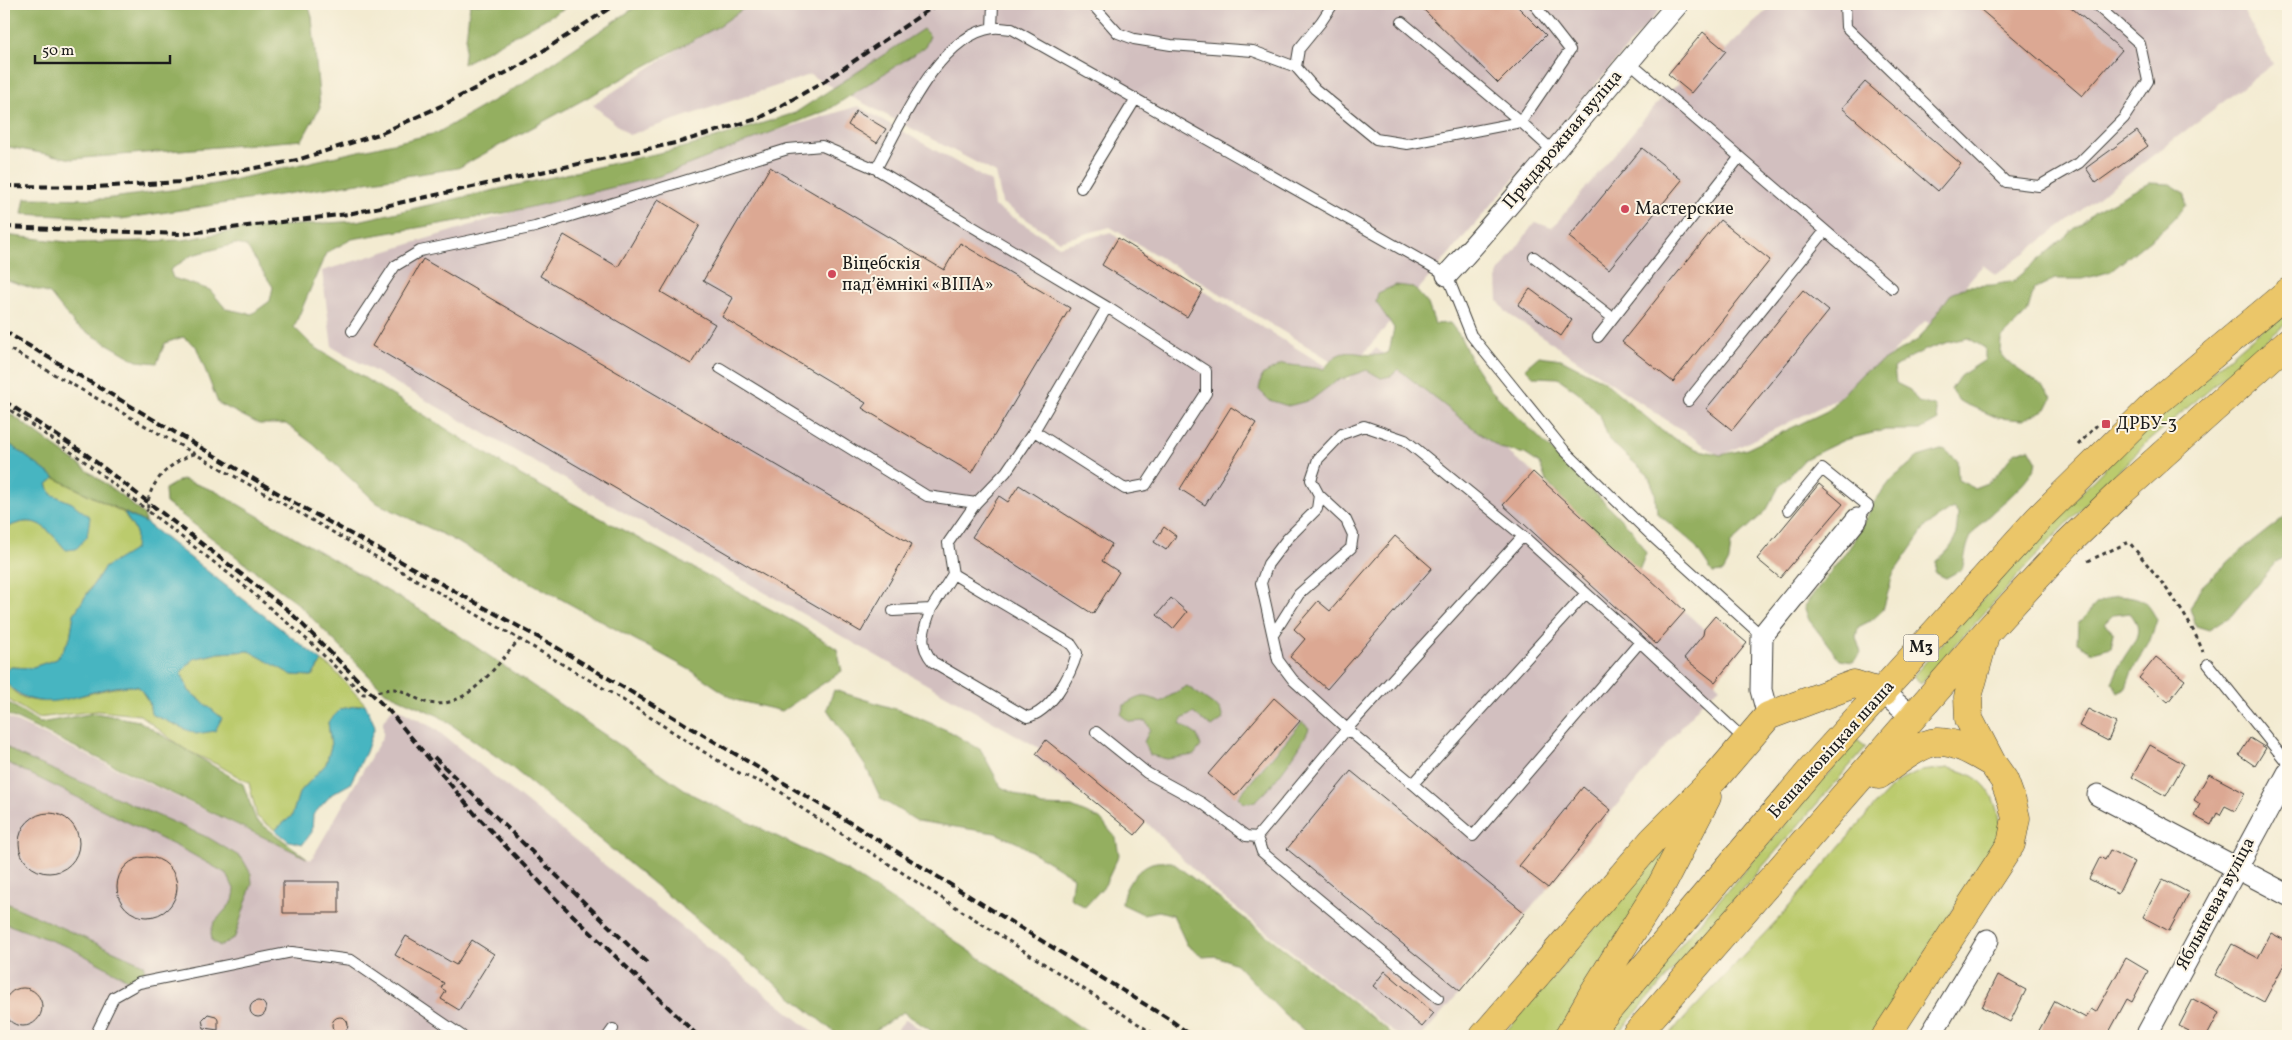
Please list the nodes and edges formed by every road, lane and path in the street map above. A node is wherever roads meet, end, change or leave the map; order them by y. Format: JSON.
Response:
{"nodes":[{"id":1,"x":993,"y":4,"type":"edge"},
{"id":2,"x":1092,"y":4,"type":"edge"},
{"id":3,"x":1333,"y":4,"type":"edge"},
{"id":4,"x":1534,"y":4,"type":"edge"},
{"id":5,"x":1678,"y":4,"type":"edge"},
{"id":6,"x":1845,"y":4,"type":"edge"},
{"id":7,"x":2095,"y":4,"type":"edge"},
{"id":8,"x":1402,"y":22,"type":"dead end"},
{"id":9,"x":992,"y":28,"type":"junction"},
{"id":10,"x":1628,"y":61,"type":"junction"},
{"id":11,"x":1296,"y":67,"type":"junction"},
{"id":12,"x":1135,"y":100,"type":"junction"},
{"id":13,"x":1521,"y":122,"type":"junction"},
{"id":14,"x":1554,"y":152,"type":"junction"},
{"id":15,"x":1739,"y":158,"type":"junction"},
{"id":16,"x":876,"y":169,"type":"junction"},
{"id":17,"x":1081,"y":188,"type":"dead end"},
{"id":18,"x":1826,"y":231,"type":"junction"},
{"id":19,"x":1534,"y":257,"type":"dead end"},
{"id":20,"x":1447,"y":275,"type":"junction"},
{"id":21,"x":1892,"y":288,"type":"dead end"},
{"id":22,"x":2288,"y":292,"type":"edge"},
{"id":23,"x":1108,"y":307,"type":"junction"},
{"id":24,"x":1613,"y":318,"type":"junction"},
{"id":25,"x":352,"y":331,"type":"dead end"},
{"id":26,"x":1598,"y":337,"type":"dead end"},
{"id":27,"x":2288,"y":342,"type":"edge"},
{"id":28,"x":4,"y":346,"type":"edge"},
{"id":29,"x":720,"y":368,"type":"dead end"},
{"id":30,"x":1688,"y":401,"type":"dead end"},
{"id":31,"x":4,"y":406,"type":"edge"},
{"id":32,"x":1034,"y":431,"type":"junction"},
{"id":33,"x":194,"y":454,"type":"junction"},
{"id":34,"x":1319,"y":495,"type":"junction"},
{"id":35,"x":976,"y":503,"type":"junction"},
{"id":36,"x":1788,"y":510,"type":"dead end"},
{"id":37,"x":148,"y":511,"type":"junction"},
{"id":38,"x":1857,"y":519,"type":"joint"},
{"id":39,"x":1523,"y":536,"type":"junction"},
{"id":40,"x":2088,"y":561,"type":"dead end"},
{"id":41,"x":953,"y":574,"type":"junction"},
{"id":42,"x":1586,"y":593,"type":"junction"},
{"id":43,"x":931,"y":609,"type":"junction"},
{"id":44,"x":893,"y":611,"type":"dead end"},
{"id":45,"x":1986,"y":633,"type":"junction"},
{"id":46,"x":1273,"y":635,"type":"junction"},
{"id":47,"x":1762,"y":636,"type":"junction"},
{"id":48,"x":520,"y":640,"type":"junction"},
{"id":49,"x":1640,"y":642,"type":"junction"},
{"id":50,"x":2208,"y":664,"type":"joint"},
{"id":51,"x":1883,"y":693,"type":"junction"},
{"id":52,"x":1768,"y":716,"type":"junction"},
{"id":53,"x":1914,"y":718,"type":"junction"},
{"id":54,"x":1346,"y":729,"type":"junction"},
{"id":55,"x":1096,"y":732,"type":"dead end"},
{"id":56,"x":1745,"y":741,"type":"junction"},
{"id":57,"x":1992,"y":763,"type":"junction"},
{"id":58,"x":2288,"y":764,"type":"edge"},
{"id":59,"x":2288,"y":772,"type":"edge"},
{"id":60,"x":1716,"y":777,"type":"junction"},
{"id":61,"x":1413,"y":784,"type":"junction"},
{"id":62,"x":2098,"y":795,"type":"dead end"},
{"id":63,"x":1836,"y":808,"type":"junction"},
{"id":64,"x":1257,"y":837,"type":"junction"},
{"id":65,"x":1653,"y":840,"type":"junction"},
{"id":66,"x":1678,"y":856,"type":"junction"},
{"id":67,"x":2236,"y":867,"type":"junction"},
{"id":68,"x":2288,"y":895,"type":"edge"},
{"id":69,"x":1988,"y":940,"type":"dead end"},
{"id":70,"x":1438,"y":998,"type":"dead end"},
{"id":71,"x":95,"y":1036,"type":"edge"},
{"id":72,"x":462,"y":1036,"type":"edge"},
{"id":73,"x":1156,"y":1036,"type":"edge"},
{"id":74,"x":1484,"y":1036,"type":"edge"},
{"id":75,"x":1569,"y":1036,"type":"edge"},
{"id":76,"x":1586,"y":1036,"type":"edge"},
{"id":77,"x":1635,"y":1036,"type":"edge"},
{"id":78,"x":1886,"y":1036,"type":"edge"},
{"id":79,"x":1930,"y":1036,"type":"edge"},
{"id":80,"x":2146,"y":1036,"type":"edge"}],
"edges":[{"from":1,"to":9,"type":"lane"},
{"from":2,"to":11,"type":"lane"},
{"from":3,"to":11,"type":"lane"},
{"from":4,"to":13,"type":"lane"},
{"from":5,"to":10,"type":"street","name":"Прыдарожная вуліца"},
{"from":6,"to":7,"type":"lane"},
{"from":8,"to":13,"type":"lane"},
{"from":9,"to":12,"type":"lane"},
{"from":9,"to":16,"type":"lane"},
{"from":10,"to":14,"type":"street","name":"Прыдарожная вуліца"},
{"from":10,"to":15,"type":"lane"},
{"from":11,"to":13,"type":"lane"},
{"from":12,"to":17,"type":"lane"},
{"from":12,"to":20,"type":"lane"},
{"from":13,"to":14,"type":"lane"},
{"from":14,"to":20,"type":"street","name":"Прыдарожная вуліца"},
{"from":15,"to":18,"type":"lane"},
{"from":15,"to":24,"type":"lane"},
{"from":16,"to":23,"type":"lane"},
{"from":16,"to":25,"type":"lane"},
{"from":18,"to":21,"type":"lane"},
{"from":18,"to":30,"type":"lane"},
{"from":19,"to":24,"type":"lane"},
{"from":20,"to":47,"type":"lane"},
{"from":22,"to":51,"type":"main road","name":"Бешанковіцкая шаша","number":"М3"},
{"from":23,"to":32,"type":"lane"},
{"from":23,"to":32,"type":"lane"},
{"from":24,"to":26,"type":"lane"},
{"from":27,"to":45,"type":"main road","number":"М3"},
{"from":28,"to":33,"type":"path"},
{"from":29,"to":35,"type":"lane"},
{"from":31,"to":37,"type":"path"},
{"from":32,"to":35,"type":"lane"},
{"from":33,"to":37,"type":"path"},
{"from":33,"to":48,"type":"path"},
{"from":34,"to":39,"type":"lane"},
{"from":34,"to":46,"type":"lane"},
{"from":34,"to":46,"type":"lane"},
{"from":35,"to":41,"type":"lane"},
{"from":36,"to":38,"type":"lane"},
{"from":37,"to":48,"type":"path"},
{"from":38,"to":47,"type":"street"},
{"from":39,"to":42,"type":"lane"},
{"from":39,"to":54,"type":"lane"},
{"from":40,"to":50,"type":"path"},
{"from":41,"to":43,"type":"lane"},
{"from":41,"to":43,"type":"lane"},
{"from":42,"to":49,"type":"lane"},
{"from":42,"to":61,"type":"lane"},
{"from":43,"to":44,"type":"lane"},
{"from":45,"to":53,"type":"main road","number":"М3"},
{"from":45,"to":57,"type":"main road"},
{"from":46,"to":54,"type":"lane"},
{"from":47,"to":52,"type":"street"},
{"from":48,"to":73,"type":"path"},
{"from":49,"to":56,"type":"lane"},
{"from":49,"to":61,"type":"lane"},
{"from":50,"to":58,"type":"lane"},
{"from":51,"to":52,"type":"main road"},
{"from":51,"to":53,"type":"street"},
{"from":51,"to":76,"type":"main road","name":"Бешанковіцкая шаша","number":"М3"},
{"from":52,"to":56,"type":"main road"},
{"from":53,"to":63,"type":"main road","number":"М3"},
{"from":54,"to":61,"type":"lane"},
{"from":54,"to":64,"type":"lane"},
{"from":55,"to":64,"type":"lane"},
{"from":56,"to":60,"type":"main road"},
{"from":57,"to":63,"type":"main road"},
{"from":57,"to":78,"type":"main road"},
{"from":59,"to":67,"type":"street","name":"Яблыневая вуліца"},
{"from":60,"to":65,"type":"main road"},
{"from":60,"to":66,"type":"main road"},
{"from":62,"to":67,"type":"street"},
{"from":63,"to":77,"type":"main road","number":"М3"},
{"from":64,"to":70,"type":"lane"},
{"from":65,"to":66,"type":"main road"},
{"from":65,"to":74,"type":"main road"},
{"from":66,"to":75,"type":"main road"},
{"from":67,"to":68,"type":"street"},
{"from":67,"to":80,"type":"street","name":"Яблыневая вуліца"},
{"from":69,"to":79,"type":"street"},
{"from":71,"to":72,"type":"lane"}]}
